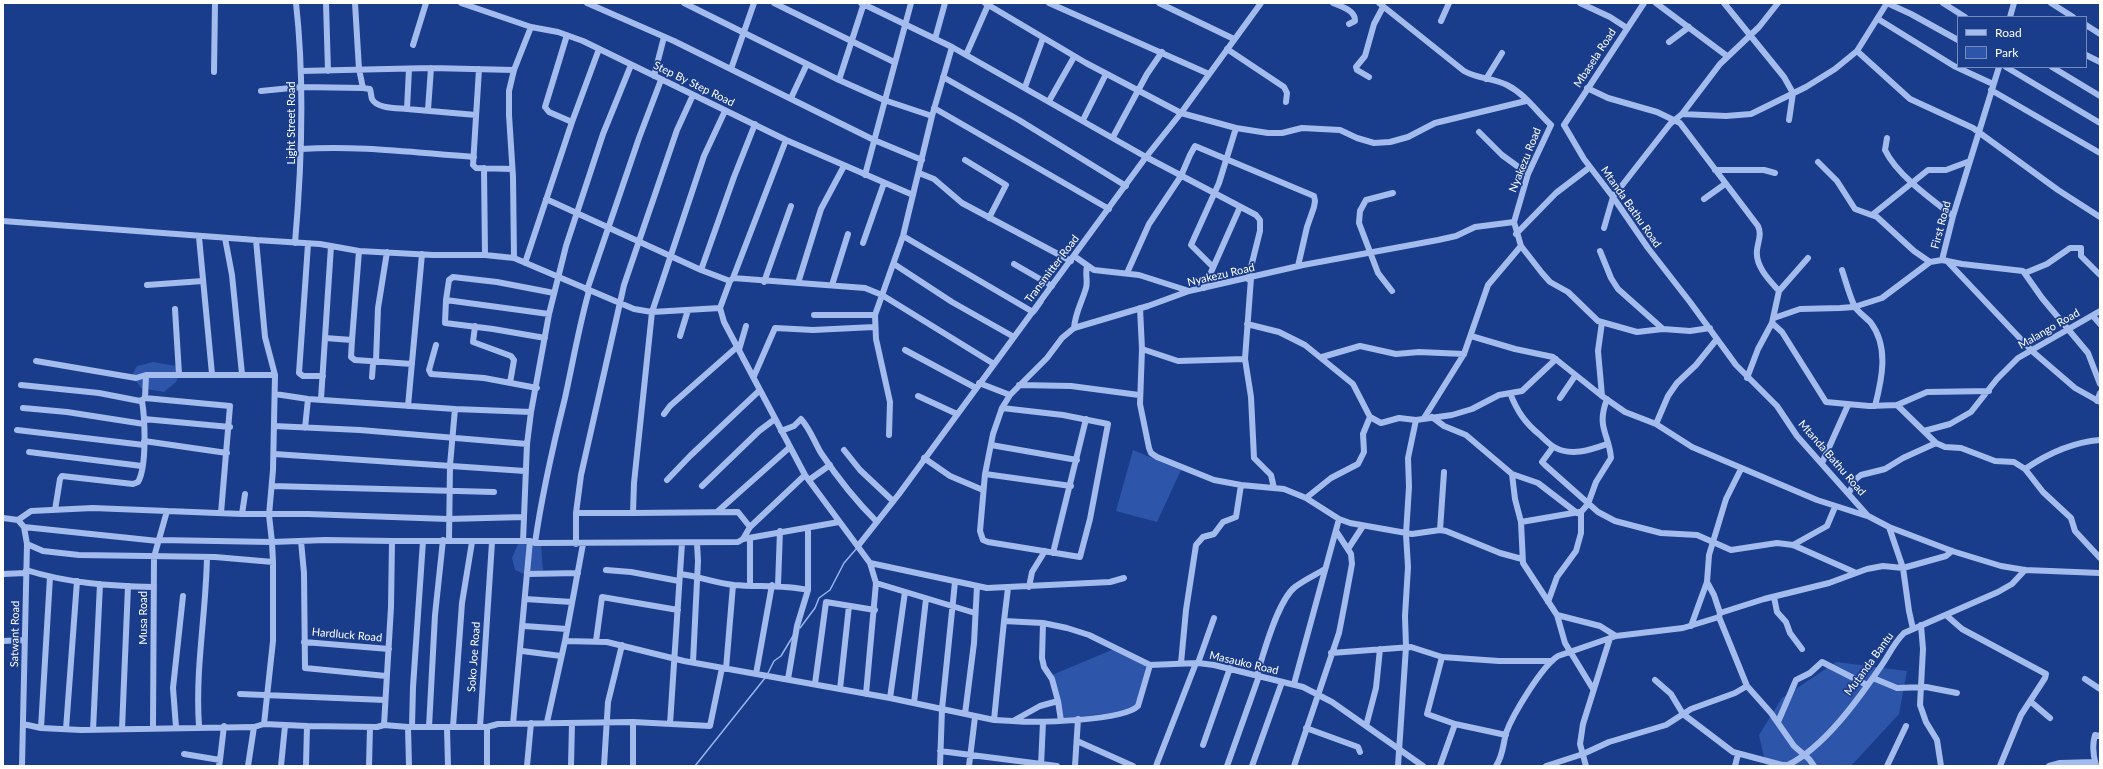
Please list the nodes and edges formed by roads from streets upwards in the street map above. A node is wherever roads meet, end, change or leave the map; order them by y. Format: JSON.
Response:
{"nodes":[{"id":1,"x":216,"y":3,"type":"edge"},
{"id":2,"x":296,"y":3,"type":"edge"},
{"id":3,"x":326,"y":3,"type":"edge"},
{"id":4,"x":355,"y":3,"type":"edge"},
{"id":5,"x":426,"y":3,"type":"edge"},
{"id":6,"x":461,"y":3,"type":"edge"},
{"id":7,"x":586,"y":3,"type":"edge"},
{"id":8,"x":684,"y":3,"type":"edge"},
{"id":9,"x":754,"y":3,"type":"edge"},
{"id":10,"x":774,"y":3,"type":"edge"},
{"id":11,"x":863,"y":3,"type":"edge"},
{"id":12,"x":911,"y":3,"type":"edge"},
{"id":13,"x":946,"y":3,"type":"edge"},
{"id":14,"x":1049,"y":3,"type":"edge"},
{"id":15,"x":1158,"y":3,"type":"edge"},
{"id":16,"x":1261,"y":3,"type":"edge"},
{"id":17,"x":1333,"y":3,"type":"edge"},
{"id":18,"x":1449,"y":3,"type":"edge"},
{"id":19,"x":1580,"y":3,"type":"edge"},
{"id":20,"x":1644,"y":3,"type":"edge"},
{"id":21,"x":1656,"y":3,"type":"edge"},
{"id":22,"x":1724,"y":3,"type":"edge"},
{"id":23,"x":1778,"y":3,"type":"edge"},
{"id":24,"x":1887,"y":3,"type":"edge"},
{"id":25,"x":1944,"y":3,"type":"edge"},
{"id":26,"x":2014,"y":3,"type":"edge"},
{"id":27,"x":2051,"y":3,"type":"edge"},
{"id":28,"x":986,"y":4,"type":"edge"},
{"id":29,"x":473,"y":5,"type":"edge"},
{"id":30,"x":1381,"y":5,"type":"edge"},
{"id":31,"x":787,"y":6,"type":"edge"},
{"id":32,"x":1964,"y":16,"type":"edge"},
{"id":33,"x":2012,"y":16,"type":"edge"},
{"id":34,"x":2071,"y":16,"type":"edge"},
{"id":35,"x":1878,"y":19,"type":"junction"},
{"id":36,"x":1441,"y":22,"type":"dead end"},
{"id":37,"x":1349,"y":24,"type":"dead end"},
{"id":38,"x":904,"y":25,"type":"junction"},
{"id":39,"x":2087,"y":26,"type":"edge"},
{"id":40,"x":530,"y":27,"type":"junction"},
{"id":41,"x":1689,"y":27,"type":"junction"},
{"id":42,"x":1627,"y":28,"type":"junction"},
{"id":43,"x":744,"y":32,"type":"junction"},
{"id":44,"x":2100,"y":34,"type":"edge"},
{"id":45,"x":567,"y":35,"type":"junction"},
{"id":46,"x":1750,"y":36,"type":"junction"},
{"id":47,"x":664,"y":37,"type":"junction"},
{"id":48,"x":1043,"y":38,"type":"junction"},
{"id":49,"x":935,"y":39,"type":"junction"},
{"id":50,"x":1234,"y":39,"type":"junction"},
{"id":51,"x":1957,"y":39,"type":"edge"},
{"id":52,"x":851,"y":42,"type":"junction"},
{"id":53,"x":1669,"y":42,"type":"dead end"},
{"id":54,"x":414,"y":45,"type":"dead end"},
{"id":55,"x":952,"y":47,"type":"junction"},
{"id":56,"x":599,"y":49,"type":"junction"},
{"id":57,"x":1227,"y":49,"type":"junction"},
{"id":58,"x":1857,"y":51,"type":"junction"},
{"id":59,"x":1162,"y":52,"type":"junction"},
{"id":60,"x":1502,"y":53,"type":"dead end"},
{"id":61,"x":966,"y":55,"type":"junction"},
{"id":62,"x":1727,"y":56,"type":"junction"},
{"id":63,"x":2087,"y":56,"type":"edge"},
{"id":64,"x":1074,"y":57,"type":"junction"},
{"id":65,"x":894,"y":62,"type":"junction"},
{"id":66,"x":2100,"y":62,"type":"edge"},
{"id":67,"x":807,"y":64,"type":"junction"},
{"id":68,"x":632,"y":65,"type":"junction"},
{"id":69,"x":409,"y":68,"type":"junction"},
{"id":70,"x":431,"y":68,"type":"junction"},
{"id":71,"x":1957,"y":68,"type":"edge"},
{"id":72,"x":1958,"y":68,"type":"edge"},
{"id":73,"x":1999,"y":68,"type":"edge"},
{"id":74,"x":2008,"y":68,"type":"edge"},
{"id":75,"x":2054,"y":68,"type":"edge"},
{"id":76,"x":359,"y":69,"type":"junction"},
{"id":77,"x":479,"y":69,"type":"junction"},
{"id":78,"x":731,"y":69,"type":"junction"},
{"id":79,"x":514,"y":70,"type":"junction"},
{"id":80,"x":301,"y":71,"type":"junction"},
{"id":81,"x":328,"y":71,"type":"junction"},
{"id":82,"x":214,"y":72,"type":"dead end"},
{"id":83,"x":1106,"y":74,"type":"junction"},
{"id":84,"x":1209,"y":74,"type":"junction"},
{"id":85,"x":654,"y":76,"type":"junction"},
{"id":86,"x":943,"y":77,"type":"junction"},
{"id":87,"x":1370,"y":77,"type":"dead end"},
{"id":88,"x":1486,"y":79,"type":"junction"},
{"id":89,"x":661,"y":80,"type":"junction"},
{"id":90,"x":839,"y":80,"type":"junction"},
{"id":91,"x":301,"y":87,"type":"junction"},
{"id":92,"x":1025,"y":87,"type":"junction"},
{"id":93,"x":1992,"y":87,"type":"junction"},
{"id":94,"x":363,"y":88,"type":"junction"},
{"id":95,"x":1587,"y":88,"type":"junction"},
{"id":96,"x":1138,"y":90,"type":"junction"},
{"id":97,"x":261,"y":91,"type":"dead end"},
{"id":98,"x":1793,"y":93,"type":"junction"},
{"id":99,"x":693,"y":95,"type":"junction"},
{"id":100,"x":2100,"y":96,"type":"edge"},
{"id":101,"x":791,"y":98,"type":"junction"},
{"id":102,"x":884,"y":100,"type":"junction"},
{"id":103,"x":1049,"y":101,"type":"junction"},
{"id":104,"x":1526,"y":101,"type":"junction"},
{"id":105,"x":1286,"y":102,"type":"dead end"},
{"id":106,"x":934,"y":108,"type":"junction"},
{"id":107,"x":407,"y":109,"type":"junction"},
{"id":108,"x":428,"y":110,"type":"junction"},
{"id":109,"x":725,"y":111,"type":"junction"},
{"id":110,"x":1181,"y":113,"type":"junction"},
{"id":111,"x":1682,"y":114,"type":"junction"},
{"id":112,"x":476,"y":115,"type":"junction"},
{"id":113,"x":932,"y":116,"type":"junction"},
{"id":114,"x":1675,"y":119,"type":"junction"},
{"id":115,"x":1083,"y":120,"type":"junction"},
{"id":116,"x":1789,"y":120,"type":"dead end"},
{"id":117,"x":572,"y":122,"type":"junction"},
{"id":118,"x":2100,"y":123,"type":"edge"},
{"id":119,"x":755,"y":124,"type":"junction"},
{"id":120,"x":1551,"y":125,"type":"junction"},
{"id":121,"x":1564,"y":125,"type":"junction"},
{"id":122,"x":1236,"y":128,"type":"junction"},
{"id":123,"x":1979,"y":131,"type":"junction"},
{"id":124,"x":1480,"y":132,"type":"dead end"},
{"id":125,"x":1113,"y":137,"type":"junction"},
{"id":126,"x":1887,"y":138,"type":"dead end"},
{"id":127,"x":786,"y":140,"type":"junction"},
{"id":128,"x":874,"y":140,"type":"junction"},
{"id":129,"x":301,"y":149,"type":"junction"},
{"id":130,"x":2100,"y":152,"type":"edge"},
{"id":131,"x":474,"y":157,"type":"junction"},
{"id":132,"x":1146,"y":157,"type":"junction"},
{"id":133,"x":1226,"y":159,"type":"junction"},
{"id":134,"x":922,"y":160,"type":"junction"},
{"id":135,"x":964,"y":160,"type":"dead end"},
{"id":136,"x":1970,"y":161,"type":"junction"},
{"id":137,"x":1818,"y":162,"type":"dead end"},
{"id":138,"x":844,"y":166,"type":"junction"},
{"id":139,"x":1590,"y":167,"type":"junction"},
{"id":140,"x":484,"y":168,"type":"junction"},
{"id":141,"x":512,"y":169,"type":"junction"},
{"id":142,"x":1715,"y":170,"type":"junction"},
{"id":143,"x":919,"y":173,"type":"junction"},
{"id":144,"x":1775,"y":173,"type":"dead end"},
{"id":145,"x":1528,"y":174,"type":"junction"},
{"id":146,"x":864,"y":175,"type":"junction"},
{"id":147,"x":1181,"y":176,"type":"junction"},
{"id":148,"x":884,"y":183,"type":"junction"},
{"id":149,"x":1913,"y":183,"type":"junction"},
{"id":150,"x":1726,"y":184,"type":"junction"},
{"id":151,"x":1126,"y":186,"type":"junction"},
{"id":152,"x":1393,"y":193,"type":"dead end"},
{"id":153,"x":1214,"y":194,"type":"junction"},
{"id":154,"x":913,"y":196,"type":"junction"},
{"id":155,"x":1613,"y":197,"type":"junction"},
{"id":156,"x":546,"y":199,"type":"junction"},
{"id":157,"x":1704,"y":199,"type":"dead end"},
{"id":158,"x":791,"y":206,"type":"dead end"},
{"id":159,"x":1240,"y":207,"type":"junction"},
{"id":160,"x":1109,"y":209,"type":"junction"},
{"id":161,"x":577,"y":212,"type":"junction"},
{"id":162,"x":1872,"y":215,"type":"junction"},
{"id":163,"x":1953,"y":216,"type":"junction"},
{"id":164,"x":2100,"y":217,"type":"edge"},
{"id":165,"x":988,"y":218,"type":"junction"},
{"id":166,"x":3,"y":221,"type":"edge"},
{"id":167,"x":1514,"y":222,"type":"junction"},
{"id":168,"x":608,"y":227,"type":"junction"},
{"id":169,"x":1604,"y":228,"type":"dead end"},
{"id":170,"x":848,"y":234,"type":"dead end"},
{"id":171,"x":1516,"y":234,"type":"junction"},
{"id":172,"x":199,"y":236,"type":"junction"},
{"id":173,"x":902,"y":236,"type":"junction"},
{"id":174,"x":224,"y":238,"type":"junction"},
{"id":175,"x":256,"y":240,"type":"junction"},
{"id":176,"x":294,"y":242,"type":"junction"},
{"id":177,"x":640,"y":242,"type":"junction"},
{"id":178,"x":863,"y":242,"type":"dead end"},
{"id":179,"x":308,"y":244,"type":"junction"},
{"id":180,"x":332,"y":246,"type":"junction"},
{"id":181,"x":1521,"y":246,"type":"junction"},
{"id":182,"x":359,"y":251,"type":"junction"},
{"id":183,"x":387,"y":252,"type":"junction"},
{"id":184,"x":1600,"y":252,"type":"dead end"},
{"id":185,"x":422,"y":254,"type":"junction"},
{"id":186,"x":1372,"y":254,"type":"junction"},
{"id":187,"x":485,"y":255,"type":"junction"},
{"id":188,"x":672,"y":257,"type":"junction"},
{"id":189,"x":514,"y":258,"type":"junction"},
{"id":190,"x":1808,"y":258,"type":"dead end"},
{"id":191,"x":1073,"y":259,"type":"junction"},
{"id":192,"x":1944,"y":260,"type":"junction"},
{"id":193,"x":1930,"y":262,"type":"junction"},
{"id":194,"x":525,"y":263,"type":"junction"},
{"id":195,"x":894,"y":264,"type":"junction"},
{"id":196,"x":1014,"y":264,"type":"dead end"},
{"id":197,"x":1087,"y":266,"type":"junction"},
{"id":198,"x":1298,"y":266,"type":"junction"},
{"id":199,"x":1213,"y":267,"type":"junction"},
{"id":200,"x":701,"y":270,"type":"junction"},
{"id":201,"x":1842,"y":270,"type":"dead end"},
{"id":202,"x":1127,"y":273,"type":"junction"},
{"id":203,"x":2025,"y":273,"type":"junction"},
{"id":204,"x":2100,"y":275,"type":"edge"},
{"id":205,"x":558,"y":277,"type":"junction"},
{"id":206,"x":1249,"y":279,"type":"junction"},
{"id":207,"x":732,"y":280,"type":"junction"},
{"id":208,"x":202,"y":281,"type":"junction"},
{"id":209,"x":764,"y":282,"type":"junction"},
{"id":210,"x":798,"y":283,"type":"junction"},
{"id":211,"x":147,"y":285,"type":"dead end"},
{"id":212,"x":832,"y":285,"type":"junction"},
{"id":213,"x":1052,"y":286,"type":"junction"},
{"id":214,"x":1204,"y":288,"type":"junction"},
{"id":215,"x":588,"y":291,"type":"junction"},
{"id":216,"x":1189,"y":291,"type":"junction"},
{"id":217,"x":1392,"y":291,"type":"dead end"},
{"id":218,"x":1779,"y":291,"type":"junction"},
{"id":219,"x":554,"y":292,"type":"junction"},
{"id":220,"x":882,"y":295,"type":"junction"},
{"id":221,"x":446,"y":300,"type":"junction"},
{"id":222,"x":619,"y":304,"type":"junction"},
{"id":223,"x":1854,"y":307,"type":"junction"},
{"id":224,"x":720,"y":308,"type":"junction"},
{"id":225,"x":1140,"y":308,"type":"junction"},
{"id":226,"x":176,"y":309,"type":"dead end"},
{"id":227,"x":688,"y":310,"type":"junction"},
{"id":228,"x":2100,"y":311,"type":"edge"},
{"id":229,"x":652,"y":312,"type":"junction"},
{"id":230,"x":1033,"y":312,"type":"junction"},
{"id":231,"x":549,"y":314,"type":"junction"},
{"id":232,"x":814,"y":315,"type":"dead end"},
{"id":233,"x":875,"y":315,"type":"junction"},
{"id":234,"x":2093,"y":316,"type":"junction"},
{"id":235,"x":1773,"y":321,"type":"junction"},
{"id":236,"x":1602,"y":322,"type":"junction"},
{"id":237,"x":1247,"y":324,"type":"junction"},
{"id":238,"x":2100,"y":324,"type":"edge"},
{"id":239,"x":475,"y":326,"type":"junction"},
{"id":240,"x":746,"y":326,"type":"dead end"},
{"id":241,"x":874,"y":327,"type":"junction"},
{"id":242,"x":1074,"y":328,"type":"junction"},
{"id":243,"x":1710,"y":328,"type":"junction"},
{"id":244,"x":1663,"y":329,"type":"junction"},
{"id":245,"x":2068,"y":330,"type":"junction"},
{"id":246,"x":680,"y":336,"type":"dead end"},
{"id":247,"x":1471,"y":336,"type":"junction"},
{"id":248,"x":1014,"y":337,"type":"junction"},
{"id":249,"x":325,"y":338,"type":"junction"},
{"id":250,"x":545,"y":338,"type":"junction"},
{"id":251,"x":1718,"y":339,"type":"junction"},
{"id":252,"x":352,"y":340,"type":"junction"},
{"id":253,"x":436,"y":345,"type":"dead end"},
{"id":254,"x":738,"y":348,"type":"junction"},
{"id":255,"x":1142,"y":349,"type":"junction"},
{"id":256,"x":905,"y":350,"type":"dead end"},
{"id":257,"x":2032,"y":351,"type":"junction"},
{"id":258,"x":1464,"y":354,"type":"junction"},
{"id":259,"x":1322,"y":357,"type":"junction"},
{"id":260,"x":1245,"y":359,"type":"junction"},
{"id":261,"x":1556,"y":359,"type":"junction"},
{"id":262,"x":36,"y":361,"type":"dead end"},
{"id":263,"x":376,"y":361,"type":"junction"},
{"id":264,"x":412,"y":364,"type":"junction"},
{"id":265,"x":994,"y":364,"type":"junction"},
{"id":266,"x":179,"y":374,"type":"junction"},
{"id":267,"x":212,"y":374,"type":"junction"},
{"id":268,"x":242,"y":374,"type":"junction"},
{"id":269,"x":146,"y":375,"type":"junction"},
{"id":270,"x":275,"y":375,"type":"junction"},
{"id":271,"x":323,"y":376,"type":"junction"},
{"id":272,"x":754,"y":376,"type":"junction"},
{"id":273,"x":1576,"y":376,"type":"junction"},
{"id":274,"x":372,"y":377,"type":"dead end"},
{"id":275,"x":1747,"y":378,"type":"junction"},
{"id":276,"x":510,"y":383,"type":"junction"},
{"id":277,"x":21,"y":384,"type":"dead end"},
{"id":278,"x":2100,"y":384,"type":"edge"},
{"id":279,"x":1019,"y":385,"type":"junction"},
{"id":280,"x":978,"y":386,"type":"junction"},
{"id":281,"x":537,"y":388,"type":"junction"},
{"id":282,"x":760,"y":390,"type":"junction"},
{"id":283,"x":1989,"y":391,"type":"junction"},
{"id":284,"x":1510,"y":393,"type":"junction"},
{"id":285,"x":2100,"y":393,"type":"edge"},
{"id":286,"x":275,"y":394,"type":"junction"},
{"id":287,"x":1010,"y":395,"type":"junction"},
{"id":288,"x":1139,"y":395,"type":"junction"},
{"id":289,"x":918,"y":396,"type":"dead end"},
{"id":290,"x":1560,"y":398,"type":"dead end"},
{"id":291,"x":1604,"y":398,"type":"junction"},
{"id":292,"x":308,"y":399,"type":"junction"},
{"id":293,"x":321,"y":399,"type":"junction"},
{"id":294,"x":144,"y":400,"type":"junction"},
{"id":295,"x":2098,"y":402,"type":"edge"},
{"id":296,"x":1848,"y":405,"type":"junction"},
{"id":297,"x":1896,"y":405,"type":"junction"},
{"id":298,"x":408,"y":406,"type":"junction"},
{"id":299,"x":1875,"y":406,"type":"junction"},
{"id":300,"x":23,"y":408,"type":"dead end"},
{"id":301,"x":1002,"y":408,"type":"junction"},
{"id":302,"x":455,"y":409,"type":"junction"},
{"id":303,"x":531,"y":412,"type":"junction"},
{"id":304,"x":664,"y":414,"type":"dead end"},
{"id":305,"x":957,"y":414,"type":"junction"},
{"id":306,"x":1370,"y":417,"type":"junction"},
{"id":307,"x":1432,"y":417,"type":"junction"},
{"id":308,"x":1424,"y":418,"type":"junction"},
{"id":309,"x":775,"y":419,"type":"junction"},
{"id":310,"x":1086,"y":419,"type":"junction"},
{"id":311,"x":1416,"y":420,"type":"junction"},
{"id":312,"x":144,"y":422,"type":"junction"},
{"id":313,"x":1656,"y":424,"type":"junction"},
{"id":314,"x":274,"y":426,"type":"junction"},
{"id":315,"x":230,"y":427,"type":"junction"},
{"id":316,"x":305,"y":428,"type":"junction"},
{"id":317,"x":17,"y":430,"type":"dead end"},
{"id":318,"x":781,"y":431,"type":"junction"},
{"id":319,"x":1924,"y":431,"type":"junction"},
{"id":320,"x":889,"y":435,"type":"dead end"},
{"id":321,"x":452,"y":437,"type":"junction"},
{"id":322,"x":2100,"y":440,"type":"edge"},
{"id":323,"x":144,"y":443,"type":"junction"},
{"id":324,"x":526,"y":444,"type":"junction"},
{"id":325,"x":1607,"y":444,"type":"junction"},
{"id":326,"x":1936,"y":444,"type":"junction"},
{"id":327,"x":991,"y":445,"type":"junction"},
{"id":328,"x":790,"y":447,"type":"junction"},
{"id":329,"x":1553,"y":447,"type":"junction"},
{"id":330,"x":844,"y":450,"type":"dead end"},
{"id":331,"x":29,"y":452,"type":"dead end"},
{"id":332,"x":227,"y":453,"type":"junction"},
{"id":333,"x":274,"y":454,"type":"junction"},
{"id":334,"x":924,"y":458,"type":"junction"},
{"id":335,"x":1077,"y":460,"type":"junction"},
{"id":336,"x":1822,"y":463,"type":"junction"},
{"id":337,"x":450,"y":465,"type":"junction"},
{"id":338,"x":830,"y":465,"type":"junction"},
{"id":339,"x":142,"y":466,"type":"junction"},
{"id":340,"x":1741,"y":468,"type":"junction"},
{"id":341,"x":2025,"y":469,"type":"junction"},
{"id":342,"x":525,"y":471,"type":"junction"},
{"id":343,"x":1444,"y":472,"type":"dead end"},
{"id":344,"x":985,"y":474,"type":"junction"},
{"id":345,"x":1512,"y":474,"type":"junction"},
{"id":346,"x":807,"y":478,"type":"junction"},
{"id":347,"x":668,"y":480,"type":"dead end"},
{"id":348,"x":1240,"y":485,"type":"junction"},
{"id":349,"x":272,"y":486,"type":"junction"},
{"id":350,"x":702,"y":486,"type":"dead end"},
{"id":351,"x":1071,"y":486,"type":"junction"},
{"id":352,"x":1274,"y":488,"type":"junction"},
{"id":353,"x":983,"y":490,"type":"junction"},
{"id":354,"x":449,"y":491,"type":"junction"},
{"id":355,"x":494,"y":492,"type":"dead end"},
{"id":356,"x":1849,"y":493,"type":"junction"},
{"id":357,"x":245,"y":494,"type":"dead end"},
{"id":358,"x":1306,"y":498,"type":"junction"},
{"id":359,"x":893,"y":501,"type":"junction"},
{"id":360,"x":1588,"y":504,"type":"junction"},
{"id":361,"x":1835,"y":507,"type":"junction"},
{"id":362,"x":55,"y":510,"type":"junction"},
{"id":363,"x":167,"y":511,"type":"junction"},
{"id":364,"x":717,"y":512,"type":"junction"},
{"id":365,"x":1579,"y":512,"type":"junction"},
{"id":366,"x":221,"y":513,"type":"junction"},
{"id":367,"x":576,"y":513,"type":"junction"},
{"id":368,"x":633,"y":513,"type":"junction"},
{"id":369,"x":242,"y":514,"type":"junction"},
{"id":370,"x":269,"y":515,"type":"junction"},
{"id":371,"x":1868,"y":516,"type":"junction"},
{"id":372,"x":3,"y":518,"type":"edge"},
{"id":373,"x":448,"y":519,"type":"junction"},
{"id":374,"x":18,"y":520,"type":"junction"},
{"id":375,"x":524,"y":520,"type":"junction"},
{"id":376,"x":1339,"y":520,"type":"junction"},
{"id":377,"x":839,"y":522,"type":"junction"},
{"id":378,"x":877,"y":522,"type":"junction"},
{"id":379,"x":1521,"y":522,"type":"junction"},
{"id":380,"x":538,"y":526,"type":"junction"},
{"id":381,"x":1363,"y":526,"type":"junction"},
{"id":382,"x":24,"y":527,"type":"junction"},
{"id":383,"x":750,"y":527,"type":"junction"},
{"id":384,"x":1889,"y":528,"type":"junction"},
{"id":385,"x":808,"y":529,"type":"junction"},
{"id":386,"x":1440,"y":530,"type":"junction"},
{"id":387,"x":780,"y":531,"type":"junction"},
{"id":388,"x":1336,"y":531,"type":"junction"},
{"id":389,"x":1406,"y":534,"type":"junction"},
{"id":390,"x":746,"y":539,"type":"junction"},
{"id":391,"x":159,"y":540,"type":"junction"},
{"id":392,"x":1712,"y":540,"type":"junction"},
{"id":393,"x":301,"y":541,"type":"junction"},
{"id":394,"x":392,"y":541,"type":"junction"},
{"id":395,"x":423,"y":541,"type":"junction"},
{"id":396,"x":446,"y":541,"type":"junction"},
{"id":397,"x":523,"y":541,"type":"junction"},
{"id":398,"x":272,"y":542,"type":"junction"},
{"id":399,"x":472,"y":542,"type":"junction"},
{"id":400,"x":492,"y":542,"type":"junction"},
{"id":401,"x":533,"y":542,"type":"junction"},
{"id":402,"x":682,"y":543,"type":"junction"},
{"id":403,"x":697,"y":543,"type":"junction"},
{"id":404,"x":27,"y":544,"type":"junction"},
{"id":405,"x":579,"y":544,"type":"junction"},
{"id":406,"x":1793,"y":545,"type":"junction"},
{"id":407,"x":858,"y":546,"type":"junction"},
{"id":408,"x":1348,"y":549,"type":"junction"},
{"id":409,"x":1045,"y":551,"type":"junction"},
{"id":410,"x":1952,"y":551,"type":"junction"},
{"id":411,"x":1053,"y":553,"type":"junction"},
{"id":412,"x":154,"y":557,"type":"junction"},
{"id":413,"x":206,"y":557,"type":"junction"},
{"id":414,"x":2100,"y":558,"type":"edge"},
{"id":415,"x":1522,"y":559,"type":"junction"},
{"id":416,"x":273,"y":562,"type":"junction"},
{"id":417,"x":870,"y":563,"type":"junction"},
{"id":418,"x":1903,"y":568,"type":"junction"},
{"id":419,"x":1325,"y":569,"type":"junction"},
{"id":420,"x":606,"y":570,"type":"dead end"},
{"id":421,"x":2026,"y":570,"type":"junction"},
{"id":422,"x":26,"y":571,"type":"junction"},
{"id":423,"x":1854,"y":572,"type":"junction"},
{"id":424,"x":578,"y":573,"type":"junction"},
{"id":425,"x":2100,"y":573,"type":"edge"},
{"id":426,"x":3,"y":574,"type":"edge"},
{"id":427,"x":527,"y":574,"type":"junction"},
{"id":428,"x":680,"y":574,"type":"junction"},
{"id":429,"x":697,"y":576,"type":"junction"},
{"id":430,"x":50,"y":577,"type":"junction"},
{"id":431,"x":1124,"y":578,"type":"dead end"},
{"id":432,"x":76,"y":581,"type":"junction"},
{"id":433,"x":679,"y":581,"type":"junction"},
{"id":434,"x":955,"y":582,"type":"junction"},
{"id":435,"x":1707,"y":582,"type":"junction"},
{"id":436,"x":876,"y":583,"type":"junction"},
{"id":437,"x":100,"y":584,"type":"junction"},
{"id":438,"x":733,"y":585,"type":"junction"},
{"id":439,"x":750,"y":585,"type":"junction"},
{"id":440,"x":775,"y":585,"type":"junction"},
{"id":441,"x":128,"y":586,"type":"junction"},
{"id":442,"x":977,"y":586,"type":"junction"},
{"id":443,"x":153,"y":587,"type":"junction"},
{"id":444,"x":1029,"y":587,"type":"junction"},
{"id":445,"x":1008,"y":588,"type":"junction"},
{"id":446,"x":808,"y":590,"type":"junction"},
{"id":447,"x":905,"y":592,"type":"junction"},
{"id":448,"x":183,"y":596,"type":"dead end"},
{"id":449,"x":1774,"y":596,"type":"junction"},
{"id":450,"x":525,"y":599,"type":"junction"},
{"id":451,"x":926,"y":599,"type":"junction"},
{"id":452,"x":572,"y":602,"type":"junction"},
{"id":453,"x":1548,"y":602,"type":"junction"},
{"id":454,"x":849,"y":606,"type":"junction"},
{"id":455,"x":951,"y":606,"type":"junction"},
{"id":456,"x":678,"y":610,"type":"junction"},
{"id":457,"x":875,"y":610,"type":"junction"},
{"id":458,"x":975,"y":613,"type":"junction"},
{"id":459,"x":1557,"y":615,"type":"junction"},
{"id":460,"x":1720,"y":615,"type":"junction"},
{"id":461,"x":1946,"y":615,"type":"junction"},
{"id":462,"x":1214,"y":618,"type":"dead end"},
{"id":463,"x":1004,"y":621,"type":"junction"},
{"id":464,"x":1043,"y":623,"type":"junction"},
{"id":465,"x":524,"y":626,"type":"junction"},
{"id":466,"x":1691,"y":626,"type":"junction"},
{"id":467,"x":1921,"y":626,"type":"junction"},
{"id":468,"x":567,"y":629,"type":"junction"},
{"id":469,"x":1914,"y":629,"type":"junction"},
{"id":470,"x":1613,"y":637,"type":"junction"},
{"id":471,"x":24,"y":640,"type":"junction"},
{"id":472,"x":3,"y":641,"type":"edge"},
{"id":473,"x":565,"y":641,"type":"junction"},
{"id":474,"x":596,"y":641,"type":"junction"},
{"id":475,"x":304,"y":642,"type":"junction"},
{"id":476,"x":622,"y":645,"type":"junction"},
{"id":477,"x":1406,"y":647,"type":"junction"},
{"id":478,"x":389,"y":649,"type":"junction"},
{"id":479,"x":1380,"y":649,"type":"junction"},
{"id":480,"x":1802,"y":649,"type":"dead end"},
{"id":481,"x":522,"y":651,"type":"junction"},
{"id":482,"x":1331,"y":653,"type":"junction"},
{"id":483,"x":1570,"y":653,"type":"junction"},
{"id":484,"x":561,"y":656,"type":"junction"},
{"id":485,"x":1442,"y":656,"type":"junction"},
{"id":486,"x":675,"y":659,"type":"junction"},
{"id":487,"x":1552,"y":661,"type":"junction"},
{"id":488,"x":693,"y":662,"type":"junction"},
{"id":489,"x":1181,"y":663,"type":"junction"},
{"id":490,"x":1197,"y":663,"type":"junction"},
{"id":491,"x":1150,"y":665,"type":"junction"},
{"id":492,"x":724,"y":668,"type":"junction"},
{"id":493,"x":1230,"y":668,"type":"junction"},
{"id":494,"x":756,"y":674,"type":"junction"},
{"id":495,"x":1258,"y":675,"type":"junction"},
{"id":496,"x":386,"y":676,"type":"junction"},
{"id":497,"x":1873,"y":678,"type":"junction"},
{"id":498,"x":788,"y":679,"type":"junction"},
{"id":499,"x":2085,"y":679,"type":"dead end"},
{"id":500,"x":1655,"y":680,"type":"dead end"},
{"id":501,"x":1282,"y":682,"type":"junction"},
{"id":502,"x":815,"y":684,"type":"junction"},
{"id":503,"x":1294,"y":684,"type":"junction"},
{"id":504,"x":1867,"y":685,"type":"junction"},
{"id":505,"x":1747,"y":686,"type":"junction"},
{"id":506,"x":1920,"y":687,"type":"junction"},
{"id":507,"x":840,"y":689,"type":"junction"},
{"id":508,"x":1593,"y":689,"type":"junction"},
{"id":509,"x":2100,"y":689,"type":"edge"},
{"id":510,"x":1318,"y":693,"type":"junction"},
{"id":511,"x":1957,"y":693,"type":"dead end"},
{"id":512,"x":240,"y":694,"type":"dead end"},
{"id":513,"x":266,"y":694,"type":"junction"},
{"id":514,"x":866,"y":694,"type":"junction"},
{"id":515,"x":890,"y":698,"type":"junction"},
{"id":516,"x":385,"y":700,"type":"junction"},
{"id":517,"x":1058,"y":701,"type":"junction"},
{"id":518,"x":2030,"y":701,"type":"junction"},
{"id":519,"x":914,"y":703,"type":"junction"},
{"id":520,"x":942,"y":709,"type":"junction"},
{"id":521,"x":965,"y":714,"type":"junction"},
{"id":522,"x":1683,"y":714,"type":"junction"},
{"id":523,"x":975,"y":717,"type":"junction"},
{"id":524,"x":2050,"y":718,"type":"dead end"},
{"id":525,"x":1078,"y":719,"type":"junction"},
{"id":526,"x":994,"y":720,"type":"junction"},
{"id":527,"x":1013,"y":721,"type":"junction"},
{"id":528,"x":1061,"y":721,"type":"junction"},
{"id":529,"x":547,"y":722,"type":"junction"},
{"id":530,"x":606,"y":722,"type":"junction"},
{"id":531,"x":633,"y":722,"type":"junction"},
{"id":532,"x":1043,"y":722,"type":"junction"},
{"id":533,"x":1778,"y":722,"type":"junction"},
{"id":534,"x":531,"y":723,"type":"junction"},
{"id":535,"x":572,"y":723,"type":"junction"},
{"id":536,"x":22,"y":724,"type":"junction"},
{"id":537,"x":264,"y":724,"type":"junction"},
{"id":538,"x":513,"y":724,"type":"junction"},
{"id":539,"x":670,"y":724,"type":"junction"},
{"id":540,"x":1455,"y":724,"type":"junction"},
{"id":541,"x":384,"y":725,"type":"junction"},
{"id":542,"x":199,"y":726,"type":"junction"},
{"id":543,"x":224,"y":726,"type":"junction"},
{"id":544,"x":254,"y":726,"type":"junction"},
{"id":545,"x":285,"y":726,"type":"junction"},
{"id":546,"x":307,"y":726,"type":"junction"},
{"id":547,"x":1366,"y":726,"type":"junction"},
{"id":548,"x":1906,"y":726,"type":"dead end"},
{"id":549,"x":176,"y":727,"type":"junction"},
{"id":550,"x":370,"y":727,"type":"junction"},
{"id":551,"x":410,"y":727,"type":"junction"},
{"id":552,"x":429,"y":727,"type":"junction"},
{"id":553,"x":480,"y":727,"type":"junction"},
{"id":554,"x":487,"y":727,"type":"junction"},
{"id":555,"x":41,"y":728,"type":"junction"},
{"id":556,"x":153,"y":728,"type":"junction"},
{"id":557,"x":450,"y":728,"type":"junction"},
{"id":558,"x":1306,"y":728,"type":"junction"},
{"id":559,"x":66,"y":729,"type":"junction"},
{"id":560,"x":122,"y":729,"type":"junction"},
{"id":561,"x":93,"y":730,"type":"junction"},
{"id":562,"x":1506,"y":735,"type":"junction"},
{"id":563,"x":2099,"y":735,"type":"edge"},
{"id":564,"x":1077,"y":741,"type":"junction"},
{"id":565,"x":1203,"y":745,"type":"dead end"},
{"id":566,"x":940,"y":751,"type":"junction"},
{"id":567,"x":1399,"y":751,"type":"junction"},
{"id":568,"x":1360,"y":752,"type":"dead end"},
{"id":569,"x":184,"y":754,"type":"dead end"},
{"id":570,"x":1583,"y":754,"type":"junction"},
{"id":571,"x":1738,"y":754,"type":"junction"},
{"id":572,"x":1804,"y":754,"type":"junction"},
{"id":573,"x":970,"y":755,"type":"junction"},
{"id":574,"x":220,"y":763,"type":"edge"},
{"id":575,"x":1008,"y":763,"type":"edge"},
{"id":576,"x":2096,"y":764,"type":"edge"},
{"id":577,"x":1041,"y":765,"type":"edge"},
{"id":578,"x":22,"y":766,"type":"edge"},
{"id":579,"x":248,"y":766,"type":"edge"},
{"id":580,"x":280,"y":766,"type":"edge"},
{"id":581,"x":306,"y":766,"type":"edge"},
{"id":582,"x":369,"y":766,"type":"edge"},
{"id":583,"x":409,"y":766,"type":"edge"},
{"id":584,"x":448,"y":766,"type":"edge"},
{"id":585,"x":487,"y":766,"type":"edge"},
{"id":586,"x":528,"y":766,"type":"edge"},
{"id":587,"x":570,"y":766,"type":"edge"},
{"id":588,"x":604,"y":766,"type":"edge"},
{"id":589,"x":633,"y":766,"type":"edge"},
{"id":590,"x":940,"y":766,"type":"edge"},
{"id":591,"x":969,"y":766,"type":"edge"},
{"id":592,"x":1057,"y":766,"type":"edge"},
{"id":593,"x":1075,"y":766,"type":"edge"},
{"id":594,"x":1133,"y":766,"type":"edge"},
{"id":595,"x":1156,"y":766,"type":"edge"},
{"id":596,"x":1226,"y":766,"type":"edge"},
{"id":597,"x":1252,"y":766,"type":"edge"},
{"id":598,"x":1294,"y":766,"type":"edge"},
{"id":599,"x":1398,"y":766,"type":"edge"},
{"id":600,"x":1423,"y":766,"type":"edge"},
{"id":601,"x":1440,"y":766,"type":"edge"},
{"id":602,"x":1496,"y":766,"type":"edge"},
{"id":603,"x":1546,"y":766,"type":"edge"},
{"id":604,"x":1586,"y":766,"type":"edge"},
{"id":605,"x":1736,"y":766,"type":"edge"},
{"id":606,"x":1782,"y":766,"type":"edge"},
{"id":607,"x":1814,"y":766,"type":"edge"},
{"id":608,"x":1887,"y":766,"type":"edge"},
{"id":609,"x":1941,"y":766,"type":"edge"},
{"id":610,"x":2000,"y":766,"type":"edge"},
{"id":611,"x":2049,"y":766,"type":"edge"}],
"edges":[{"from":1,"to":82,"type":"street"},
{"from":2,"to":80,"type":"street","name":"Light Street Road"},
{"from":3,"to":81,"type":"street"},
{"from":4,"to":76,"type":"street"},
{"from":5,"to":54,"type":"street"},
{"from":6,"to":29,"type":"street","name":"Step By Step Road"},
{"from":7,"to":47,"type":"street"},
{"from":8,"to":43,"type":"street"},
{"from":9,"to":43,"type":"street"},
{"from":10,"to":31,"type":"street"},
{"from":11,"to":38,"type":"street"},
{"from":11,"to":52,"type":"street"},
{"from":12,"to":38,"type":"street"},
{"from":13,"to":49,"type":"street"},
{"from":14,"to":59,"type":"street"},
{"from":15,"to":50,"type":"street"},
{"from":16,"to":50,"type":"street","name":"Transmitter Road"},
{"from":17,"to":37,"type":"street"},
{"from":18,"to":36,"type":"street"},
{"from":19,"to":42,"type":"street"},
{"from":20,"to":42,"type":"street","name":"Mbasela Road"},
{"from":21,"to":41,"type":"street"},
{"from":22,"to":46,"type":"street"},
{"from":23,"to":46,"type":"street"},
{"from":24,"to":35,"type":"street"},
{"from":24,"to":51,"type":"street"},
{"from":25,"to":32,"type":"street"},
{"from":26,"to":33,"type":"street"},
{"from":27,"to":34,"type":"street"},
{"from":28,"to":48,"type":"street"},
{"from":28,"to":61,"type":"street"},
{"from":29,"to":40,"type":"street","name":"Step By Step Road"},
{"from":30,"to":87,"type":"street"},
{"from":30,"to":88,"type":"street"},
{"from":31,"to":52,"type":"street"},
{"from":35,"to":58,"type":"street"},
{"from":35,"to":71,"type":"street"},
{"from":38,"to":49,"type":"street"},
{"from":38,"to":65,"type":"street"},
{"from":39,"to":44,"type":"street"},
{"from":40,"to":45,"type":"street","name":"Step By Step Road"},
{"from":40,"to":79,"type":"street"},
{"from":41,"to":53,"type":"street"},
{"from":41,"to":62,"type":"street"},
{"from":42,"to":95,"type":"street","name":"Mbasela Road"},
{"from":43,"to":67,"type":"street"},
{"from":43,"to":78,"type":"street"},
{"from":45,"to":56,"type":"street","name":"Step By Step Road"},
{"from":45,"to":117,"type":"street"},
{"from":46,"to":62,"type":"street"},
{"from":46,"to":98,"type":"street"},
{"from":47,"to":78,"type":"street"},
{"from":47,"to":85,"type":"street"},
{"from":48,"to":64,"type":"street"},
{"from":48,"to":92,"type":"street"},
{"from":49,"to":55,"type":"street"},
{"from":50,"to":57,"type":"street","name":"Transmitter Road"},
{"from":52,"to":65,"type":"street"},
{"from":52,"to":90,"type":"street"},
{"from":55,"to":61,"type":"street"},
{"from":55,"to":86,"type":"street"},
{"from":56,"to":68,"type":"street","name":"Step By Step Road"},
{"from":56,"to":117,"type":"street"},
{"from":57,"to":84,"type":"street","name":"Transmitter Road"},
{"from":57,"to":105,"type":"street"},
{"from":58,"to":98,"type":"street"},
{"from":58,"to":123,"type":"street"},
{"from":59,"to":84,"type":"street"},
{"from":59,"to":96,"type":"street"},
{"from":60,"to":88,"type":"street"},
{"from":61,"to":92,"type":"street"},
{"from":62,"to":111,"type":"street"},
{"from":63,"to":66,"type":"street"},
{"from":64,"to":83,"type":"street"},
{"from":64,"to":103,"type":"street"},
{"from":65,"to":102,"type":"street"},
{"from":67,"to":90,"type":"street"},
{"from":67,"to":101,"type":"street"},
{"from":68,"to":85,"type":"street","name":"Step By Step Road"},
{"from":68,"to":161,"type":"street"},
{"from":69,"to":70,"type":"street"},
{"from":69,"to":76,"type":"street"},
{"from":69,"to":107,"type":"street"},
{"from":70,"to":77,"type":"street"},
{"from":70,"to":108,"type":"street"},
{"from":72,"to":93,"type":"street"},
{"from":73,"to":93,"type":"street","name":"First Road"},
{"from":74,"to":118,"type":"street"},
{"from":75,"to":100,"type":"street"},
{"from":76,"to":81,"type":"street"},
{"from":76,"to":94,"type":"street"},
{"from":77,"to":79,"type":"street"},
{"from":77,"to":112,"type":"street"},
{"from":78,"to":101,"type":"street"},
{"from":79,"to":141,"type":"street"},
{"from":80,"to":81,"type":"street"},
{"from":80,"to":91,"type":"street","name":"Light Street Road"},
{"from":83,"to":96,"type":"street"},
{"from":83,"to":115,"type":"street"},
{"from":84,"to":110,"type":"street","name":"Transmitter Road"},
{"from":85,"to":89,"type":"street","name":"Step By Step Road"},
{"from":86,"to":106,"type":"street"},
{"from":86,"to":151,"type":"street"},
{"from":88,"to":104,"type":"street"},
{"from":89,"to":99,"type":"street","name":"Step By Step Road"},
{"from":89,"to":168,"type":"street"},
{"from":90,"to":102,"type":"street"},
{"from":91,"to":94,"type":"street"},
{"from":91,"to":97,"type":"street"},
{"from":91,"to":129,"type":"street","name":"Light Street Road"},
{"from":92,"to":103,"type":"street"},
{"from":93,"to":123,"type":"street","name":"First Road"},
{"from":93,"to":130,"type":"street"},
{"from":94,"to":107,"type":"street"},
{"from":95,"to":114,"type":"street"},
{"from":95,"to":121,"type":"street","name":"Mbasela Road"},
{"from":96,"to":110,"type":"street"},
{"from":96,"to":125,"type":"street"},
{"from":98,"to":111,"type":"street"},
{"from":98,"to":116,"type":"street"},
{"from":99,"to":109,"type":"street","name":"Step By Step Road"},
{"from":99,"to":177,"type":"street"},
{"from":101,"to":128,"type":"street"},
{"from":102,"to":113,"type":"street"},
{"from":102,"to":128,"type":"street"},
{"from":103,"to":115,"type":"street"},
{"from":104,"to":120,"type":"street"},
{"from":104,"to":122,"type":"street"},
{"from":106,"to":113,"type":"street"},
{"from":106,"to":160,"type":"street"},
{"from":107,"to":108,"type":"street"},
{"from":108,"to":112,"type":"street"},
{"from":109,"to":119,"type":"street","name":"Step By Step Road"},
{"from":109,"to":188,"type":"street"},
{"from":110,"to":122,"type":"street"},
{"from":110,"to":132,"type":"street","name":"Transmitter Road"},
{"from":111,"to":114,"type":"street"},
{"from":112,"to":131,"type":"street"},
{"from":113,"to":134,"type":"street"},
{"from":114,"to":142,"type":"street"},
{"from":114,"to":155,"type":"street"},
{"from":115,"to":125,"type":"street"},
{"from":117,"to":156,"type":"street"},
{"from":119,"to":127,"type":"street","name":"Step By Step Road"},
{"from":119,"to":200,"type":"street"},
{"from":120,"to":121,"type":"street","name":"Nyakezu Road"},
{"from":120,"to":145,"type":"street","name":"Nyakezu Road"},
{"from":121,"to":139,"type":"street","name":"Mtanda Bathu Road"},
{"from":122,"to":133,"type":"street"},
{"from":123,"to":136,"type":"street","name":"First Road"},
{"from":123,"to":164,"type":"street"},
{"from":124,"to":145,"type":"street"},
{"from":125,"to":132,"type":"street"},
{"from":126,"to":149,"type":"street"},
{"from":127,"to":138,"type":"street","name":"Step By Step Road"},
{"from":127,"to":207,"type":"street"},
{"from":128,"to":134,"type":"street"},
{"from":128,"to":146,"type":"street"},
{"from":129,"to":131,"type":"street"},
{"from":129,"to":176,"type":"street","name":"Light Street Road"},
{"from":131,"to":140,"type":"street"},
{"from":132,"to":147,"type":"street"},
{"from":132,"to":151,"type":"street","name":"Transmitter Road"},
{"from":133,"to":147,"type":"street"},
{"from":133,"to":153,"type":"street"},
{"from":133,"to":198,"type":"street"},
{"from":134,"to":143,"type":"street"},
{"from":135,"to":165,"type":"street"},
{"from":136,"to":149,"type":"street"},
{"from":136,"to":163,"type":"street","name":"First Road"},
{"from":137,"to":162,"type":"street"},
{"from":138,"to":146,"type":"street","name":"Step By Step Road"},
{"from":138,"to":210,"type":"street"},
{"from":139,"to":155,"type":"street","name":"Mtanda Bathu Road"},
{"from":139,"to":171,"type":"street"},
{"from":140,"to":141,"type":"street"},
{"from":140,"to":187,"type":"street"},
{"from":141,"to":189,"type":"street"},
{"from":142,"to":144,"type":"street"},
{"from":142,"to":150,"type":"street"},
{"from":143,"to":154,"type":"street"},
{"from":143,"to":165,"type":"street"},
{"from":145,"to":167,"type":"street","name":"Nyakezu Road"},
{"from":146,"to":148,"type":"street","name":"Step By Step Road"},
{"from":147,"to":153,"type":"street"},
{"from":147,"to":202,"type":"street"},
{"from":148,"to":154,"type":"street","name":"Step By Step Road"},
{"from":148,"to":178,"type":"street"},
{"from":149,"to":162,"type":"street"},
{"from":149,"to":163,"type":"street"},
{"from":150,"to":157,"type":"street"},
{"from":150,"to":218,"type":"street"},
{"from":151,"to":160,"type":"street","name":"Transmitter Road"},
{"from":152,"to":186,"type":"street"},
{"from":153,"to":159,"type":"street"},
{"from":153,"to":199,"type":"street"},
{"from":154,"to":173,"type":"street"},
{"from":155,"to":169,"type":"street"},
{"from":155,"to":243,"type":"street","name":"Mtanda Bathu Road"},
{"from":156,"to":161,"type":"street"},
{"from":156,"to":194,"type":"street"},
{"from":158,"to":209,"type":"street"},
{"from":159,"to":199,"type":"street"},
{"from":159,"to":206,"type":"street"},
{"from":160,"to":191,"type":"street","name":"Transmitter Road"},
{"from":161,"to":168,"type":"street"},
{"from":161,"to":205,"type":"street"},
{"from":162,"to":193,"type":"street"},
{"from":163,"to":192,"type":"street","name":"First Road"},
{"from":165,"to":191,"type":"street"},
{"from":166,"to":172,"type":"street"},
{"from":167,"to":171,"type":"street"},
{"from":167,"to":186,"type":"street","name":"Nyakezu Road"},
{"from":168,"to":177,"type":"street"},
{"from":168,"to":215,"type":"street"},
{"from":170,"to":212,"type":"street"},
{"from":171,"to":181,"type":"street"},
{"from":172,"to":174,"type":"street"},
{"from":172,"to":208,"type":"street"},
{"from":173,"to":195,"type":"street"},
{"from":173,"to":230,"type":"street"},
{"from":174,"to":175,"type":"street"},
{"from":174,"to":268,"type":"street"},
{"from":175,"to":176,"type":"street"},
{"from":175,"to":270,"type":"street"},
{"from":176,"to":179,"type":"street"},
{"from":177,"to":188,"type":"street"},
{"from":177,"to":222,"type":"street"},
{"from":179,"to":180,"type":"street"},
{"from":179,"to":271,"type":"street"},
{"from":180,"to":182,"type":"street"},
{"from":180,"to":249,"type":"street"},
{"from":181,"to":236,"type":"street"},
{"from":181,"to":247,"type":"street"},
{"from":182,"to":183,"type":"street"},
{"from":182,"to":252,"type":"street"},
{"from":183,"to":185,"type":"street"},
{"from":183,"to":263,"type":"street"},
{"from":184,"to":244,"type":"street"},
{"from":185,"to":187,"type":"street"},
{"from":185,"to":264,"type":"street"},
{"from":186,"to":198,"type":"street","name":"Nyakezu Road"},
{"from":186,"to":217,"type":"street"},
{"from":187,"to":189,"type":"street"},
{"from":188,"to":200,"type":"street"},
{"from":188,"to":229,"type":"street"},
{"from":189,"to":194,"type":"street"},
{"from":190,"to":218,"type":"street"},
{"from":191,"to":197,"type":"street"},
{"from":191,"to":213,"type":"street","name":"Transmitter Road"},
{"from":192,"to":193,"type":"street"},
{"from":192,"to":203,"type":"street","name":"First Road"},
{"from":192,"to":257,"type":"street"},
{"from":193,"to":223,"type":"street"},
{"from":194,"to":205,"type":"street"},
{"from":195,"to":220,"type":"street"},
{"from":195,"to":248,"type":"street"},
{"from":196,"to":213,"type":"street"},
{"from":197,"to":202,"type":"street"},
{"from":197,"to":242,"type":"street"},
{"from":198,"to":206,"type":"street","name":"Nyakezu Road"},
{"from":199,"to":214,"type":"street"},
{"from":200,"to":207,"type":"street"},
{"from":201,"to":223,"type":"street"},
{"from":202,"to":216,"type":"street"},
{"from":203,"to":204,"type":"street"},
{"from":203,"to":245,"type":"street"},
{"from":205,"to":215,"type":"street"},
{"from":205,"to":219,"type":"street"},
{"from":206,"to":214,"type":"street","name":"Nyakezu Road"},
{"from":206,"to":237,"type":"street"},
{"from":207,"to":209,"type":"street"},
{"from":207,"to":224,"type":"street"},
{"from":208,"to":211,"type":"street"},
{"from":208,"to":267,"type":"street"},
{"from":209,"to":210,"type":"street"},
{"from":210,"to":212,"type":"street"},
{"from":212,"to":220,"type":"street"},
{"from":213,"to":230,"type":"street","name":"Transmitter Road"},
{"from":214,"to":216,"type":"street","name":"Nyakezu Road"},
{"from":215,"to":222,"type":"street"},
{"from":215,"to":380,"type":"street"},
{"from":216,"to":225,"type":"street","name":"Nyakezu Road"},
{"from":218,"to":235,"type":"street"},
{"from":219,"to":221,"type":"street"},
{"from":219,"to":231,"type":"street"},
{"from":220,"to":233,"type":"street"},
{"from":220,"to":265,"type":"street"},
{"from":221,"to":231,"type":"street"},
{"from":221,"to":239,"type":"street"},
{"from":222,"to":229,"type":"street"},
{"from":222,"to":367,"type":"street"},
{"from":223,"to":235,"type":"street"},
{"from":223,"to":299,"type":"street"},
{"from":224,"to":227,"type":"street"},
{"from":224,"to":254,"type":"street"},
{"from":225,"to":242,"type":"street","name":"Nyakezu Road"},
{"from":225,"to":255,"type":"street"},
{"from":226,"to":266,"type":"street"},
{"from":227,"to":229,"type":"street"},
{"from":227,"to":246,"type":"street"},
{"from":228,"to":234,"type":"street","name":"Malango Road"},
{"from":229,"to":368,"type":"street"},
{"from":230,"to":248,"type":"street","name":"Transmitter Road"},
{"from":231,"to":250,"type":"street"},
{"from":232,"to":233,"type":"street"},
{"from":233,"to":241,"type":"street"},
{"from":234,"to":238,"type":"street"},
{"from":234,"to":245,"type":"street","name":"Malango Road"},
{"from":235,"to":275,"type":"street"},
{"from":235,"to":296,"type":"street"},
{"from":236,"to":244,"type":"street"},
{"from":236,"to":291,"type":"street"},
{"from":237,"to":259,"type":"street"},
{"from":237,"to":260,"type":"street"},
{"from":239,"to":250,"type":"street"},
{"from":239,"to":276,"type":"street"},
{"from":240,"to":254,"type":"street"},
{"from":241,"to":272,"type":"street"},
{"from":241,"to":320,"type":"street"},
{"from":242,"to":279,"type":"street","name":"Nyakezu Road"},
{"from":243,"to":244,"type":"street"},
{"from":243,"to":251,"type":"street","name":"Mtanda Bathu Road"},
{"from":245,"to":257,"type":"street","name":"Malango Road"},
{"from":245,"to":278,"type":"street"},
{"from":247,"to":258,"type":"street"},
{"from":247,"to":261,"type":"street"},
{"from":248,"to":265,"type":"street","name":"Transmitter Road"},
{"from":249,"to":252,"type":"street"},
{"from":249,"to":271,"type":"street"},
{"from":250,"to":281,"type":"street"},
{"from":251,"to":275,"type":"street","name":"Mtanda Bathu Road"},
{"from":251,"to":313,"type":"street"},
{"from":252,"to":263,"type":"street"},
{"from":253,"to":276,"type":"street"},
{"from":254,"to":272,"type":"street"},
{"from":254,"to":304,"type":"street"},
{"from":255,"to":260,"type":"street"},
{"from":255,"to":288,"type":"street"},
{"from":256,"to":280,"type":"street"},
{"from":257,"to":283,"type":"street","name":"Malango Road"},
{"from":257,"to":295,"type":"street"},
{"from":258,"to":259,"type":"street"},
{"from":258,"to":308,"type":"street"},
{"from":259,"to":306,"type":"street"},
{"from":260,"to":352,"type":"street"},
{"from":261,"to":273,"type":"street"},
{"from":261,"to":284,"type":"street"},
{"from":262,"to":269,"type":"street"},
{"from":263,"to":264,"type":"street"},
{"from":263,"to":274,"type":"street"},
{"from":264,"to":298,"type":"street"},
{"from":265,"to":280,"type":"street","name":"Transmitter Road"},
{"from":266,"to":267,"type":"street"},
{"from":266,"to":269,"type":"street"},
{"from":267,"to":268,"type":"street"},
{"from":268,"to":270,"type":"street"},
{"from":269,"to":294,"type":"street"},
{"from":270,"to":286,"type":"street"},
{"from":271,"to":293,"type":"street"},
{"from":272,"to":282,"type":"street"},
{"from":273,"to":290,"type":"street"},
{"from":273,"to":291,"type":"street"},
{"from":275,"to":336,"type":"street","name":"Mtanda Bathu Road"},
{"from":276,"to":281,"type":"street"},
{"from":277,"to":294,"type":"street"},
{"from":279,"to":287,"type":"street","name":"Nyakezu Road"},
{"from":279,"to":288,"type":"street"},
{"from":280,"to":287,"type":"street"},
{"from":280,"to":305,"type":"street","name":"Transmitter Road"},
{"from":281,"to":303,"type":"street"},
{"from":282,"to":309,"type":"street"},
{"from":282,"to":347,"type":"street"},
{"from":283,"to":297,"type":"street"},
{"from":283,"to":319,"type":"street","name":"Malango Road"},
{"from":284,"to":307,"type":"street"},
{"from":284,"to":329,"type":"street"},
{"from":285,"to":295,"type":"street"},
{"from":286,"to":292,"type":"street"},
{"from":286,"to":314,"type":"street"},
{"from":287,"to":301,"type":"street","name":"Nyakezu Road"},
{"from":288,"to":348,"type":"street"},
{"from":289,"to":305,"type":"street"},
{"from":291,"to":313,"type":"street"},
{"from":291,"to":325,"type":"street"},
{"from":292,"to":293,"type":"street"},
{"from":292,"to":316,"type":"street"},
{"from":293,"to":298,"type":"street"},
{"from":294,"to":312,"type":"street"},
{"from":294,"to":315,"type":"street"},
{"from":296,"to":299,"type":"street"},
{"from":296,"to":336,"type":"street"},
{"from":297,"to":299,"type":"street"},
{"from":297,"to":319,"type":"street"},
{"from":298,"to":302,"type":"street"},
{"from":300,"to":312,"type":"street"},
{"from":301,"to":310,"type":"street"},
{"from":301,"to":327,"type":"street","name":"Nyakezu Road"},
{"from":302,"to":303,"type":"street"},
{"from":302,"to":321,"type":"street"},
{"from":303,"to":324,"type":"street"},
{"from":305,"to":334,"type":"street","name":"Transmitter Road"},
{"from":306,"to":311,"type":"street"},
{"from":306,"to":358,"type":"street"},
{"from":307,"to":308,"type":"street"},
{"from":307,"to":345,"type":"street"},
{"from":308,"to":311,"type":"street"},
{"from":309,"to":318,"type":"street"},
{"from":309,"to":350,"type":"street"},
{"from":310,"to":335,"type":"street"},
{"from":310,"to":411,"type":"street"},
{"from":311,"to":389,"type":"street"},
{"from":312,"to":315,"type":"street"},
{"from":312,"to":323,"type":"street"},
{"from":313,"to":340,"type":"street"},
{"from":314,"to":316,"type":"street"},
{"from":314,"to":333,"type":"street"},
{"from":315,"to":332,"type":"street"},
{"from":316,"to":321,"type":"street"},
{"from":317,"to":323,"type":"street"},
{"from":318,"to":328,"type":"street"},
{"from":318,"to":338,"type":"street"},
{"from":319,"to":326,"type":"street"},
{"from":321,"to":324,"type":"street"},
{"from":321,"to":337,"type":"street"},
{"from":322,"to":341,"type":"street"},
{"from":323,"to":332,"type":"street"},
{"from":323,"to":339,"type":"street"},
{"from":324,"to":342,"type":"street"},
{"from":325,"to":329,"type":"street"},
{"from":325,"to":360,"type":"street"},
{"from":326,"to":341,"type":"street"},
{"from":326,"to":356,"type":"street"},
{"from":327,"to":335,"type":"street"},
{"from":327,"to":344,"type":"street","name":"Nyakezu Road"},
{"from":328,"to":346,"type":"street"},
{"from":328,"to":364,"type":"street"},
{"from":329,"to":360,"type":"street"},
{"from":330,"to":359,"type":"street"},
{"from":331,"to":339,"type":"street"},
{"from":332,"to":366,"type":"street"},
{"from":333,"to":337,"type":"street"},
{"from":333,"to":349,"type":"street"},
{"from":334,"to":353,"type":"street"},
{"from":334,"to":359,"type":"street","name":"Transmitter Road"},
{"from":335,"to":351,"type":"street"},
{"from":336,"to":356,"type":"street","name":"Mtanda Bathu Road"},
{"from":337,"to":342,"type":"street"},
{"from":337,"to":354,"type":"street"},
{"from":338,"to":346,"type":"street"},
{"from":338,"to":378,"type":"street"},
{"from":339,"to":362,"type":"street"},
{"from":340,"to":361,"type":"street"},
{"from":340,"to":392,"type":"street"},
{"from":341,"to":414,"type":"street"},
{"from":342,"to":375,"type":"street"},
{"from":343,"to":386,"type":"street"},
{"from":344,"to":351,"type":"street"},
{"from":344,"to":353,"type":"street","name":"Nyakezu Road"},
{"from":345,"to":365,"type":"street"},
{"from":345,"to":379,"type":"street"},
{"from":346,"to":377,"type":"street"},
{"from":346,"to":383,"type":"street"},
{"from":348,"to":352,"type":"street"},
{"from":348,"to":489,"type":"street"},
{"from":349,"to":354,"type":"street"},
{"from":349,"to":370,"type":"street"},
{"from":351,"to":411,"type":"street"},
{"from":352,"to":358,"type":"street"},
{"from":353,"to":409,"type":"street","name":"Nyakezu Road"},
{"from":354,"to":355,"type":"street"},
{"from":354,"to":373,"type":"street"},
{"from":356,"to":371,"type":"street","name":"Mtanda Bathu Road"},
{"from":357,"to":369,"type":"street"},
{"from":358,"to":376,"type":"street"},
{"from":359,"to":378,"type":"street","name":"Transmitter Road"},
{"from":360,"to":365,"type":"street"},
{"from":360,"to":392,"type":"street"},
{"from":361,"to":371,"type":"street"},
{"from":361,"to":406,"type":"street"},
{"from":362,"to":363,"type":"street"},
{"from":362,"to":374,"type":"street"},
{"from":363,"to":366,"type":"street"},
{"from":363,"to":391,"type":"street","name":"Musa Road"},
{"from":364,"to":368,"type":"street"},
{"from":364,"to":383,"type":"street"},
{"from":365,"to":379,"type":"street"},
{"from":365,"to":453,"type":"street"},
{"from":366,"to":369,"type":"street"},
{"from":367,"to":368,"type":"street"},
{"from":367,"to":405,"type":"street"},
{"from":369,"to":370,"type":"street"},
{"from":370,"to":373,"type":"street"},
{"from":370,"to":398,"type":"street"},
{"from":371,"to":384,"type":"street","name":"Mtanda Bathu Road"},
{"from":372,"to":374,"type":"street"},
{"from":373,"to":375,"type":"street"},
{"from":373,"to":396,"type":"street"},
{"from":374,"to":382,"type":"street"},
{"from":375,"to":380,"type":"street"},
{"from":375,"to":397,"type":"street"},
{"from":376,"to":381,"type":"street"},
{"from":376,"to":388,"type":"street"},
{"from":377,"to":385,"type":"street"},
{"from":377,"to":407,"type":"street"},
{"from":378,"to":407,"type":"street","name":"Transmitter Road"},
{"from":379,"to":415,"type":"street"},
{"from":380,"to":401,"type":"street"},
{"from":381,"to":389,"type":"street"},
{"from":381,"to":408,"type":"street"},
{"from":382,"to":391,"type":"street"},
{"from":382,"to":404,"type":"street","name":"Satwant Road"},
{"from":383,"to":390,"type":"street"},
{"from":384,"to":410,"type":"street","name":"Mtanda Bathu Road"},
{"from":384,"to":418,"type":"street"},
{"from":385,"to":387,"type":"street"},
{"from":385,"to":446,"type":"street"},
{"from":386,"to":389,"type":"street"},
{"from":386,"to":415,"type":"street"},
{"from":387,"to":390,"type":"street"},
{"from":387,"to":440,"type":"street"},
{"from":388,"to":408,"type":"street"},
{"from":388,"to":419,"type":"street"},
{"from":389,"to":477,"type":"street"},
{"from":390,"to":403,"type":"street"},
{"from":390,"to":439,"type":"street"},
{"from":391,"to":398,"type":"street"},
{"from":391,"to":412,"type":"street","name":"Musa Road"},
{"from":392,"to":406,"type":"street"},
{"from":392,"to":435,"type":"street"},
{"from":393,"to":394,"type":"street"},
{"from":393,"to":398,"type":"street"},
{"from":393,"to":475,"type":"street"},
{"from":394,"to":395,"type":"street"},
{"from":394,"to":478,"type":"street"},
{"from":395,"to":396,"type":"street"},
{"from":395,"to":551,"type":"street"},
{"from":396,"to":399,"type":"street"},
{"from":396,"to":552,"type":"street"},
{"from":397,"to":400,"type":"street"},
{"from":397,"to":401,"type":"street"},
{"from":398,"to":416,"type":"street"},
{"from":399,"to":400,"type":"street"},
{"from":399,"to":557,"type":"street"},
{"from":400,"to":553,"type":"street","name":"Soko Joe Road"},
{"from":401,"to":405,"type":"street"},
{"from":401,"to":427,"type":"street"},
{"from":402,"to":403,"type":"street"},
{"from":402,"to":405,"type":"street"},
{"from":402,"to":428,"type":"street"},
{"from":403,"to":429,"type":"street"},
{"from":404,"to":412,"type":"street"},
{"from":404,"to":422,"type":"street","name":"Satwant Road"},
{"from":405,"to":424,"type":"street"},
{"from":406,"to":423,"type":"street"},
{"from":407,"to":417,"type":"street"},
{"from":408,"to":482,"type":"street"},
{"from":409,"to":411,"type":"street"},
{"from":409,"to":444,"type":"street"},
{"from":410,"to":418,"type":"street"},
{"from":410,"to":421,"type":"street","name":"Mtanda Bathu Road"},
{"from":412,"to":413,"type":"street"},
{"from":412,"to":443,"type":"street","name":"Musa Road"},
{"from":413,"to":416,"type":"street"},
{"from":413,"to":542,"type":"street"},
{"from":415,"to":453,"type":"street"},
{"from":416,"to":513,"type":"street"},
{"from":417,"to":434,"type":"street"},
{"from":417,"to":436,"type":"street"},
{"from":418,"to":423,"type":"street"},
{"from":418,"to":469,"type":"street"},
{"from":419,"to":495,"type":"street"},
{"from":419,"to":503,"type":"street"},
{"from":420,"to":433,"type":"street"},
{"from":421,"to":425,"type":"street","name":"Mtanda Bathu Road"},
{"from":421,"to":461,"type":"street","name":"Mutanda Bantu"},
{"from":422,"to":426,"type":"street"},
{"from":422,"to":430,"type":"street"},
{"from":422,"to":471,"type":"street","name":"Satwant Road"},
{"from":423,"to":449,"type":"street"},
{"from":424,"to":427,"type":"street"},
{"from":424,"to":452,"type":"street"},
{"from":427,"to":450,"type":"street"},
{"from":428,"to":429,"type":"street"},
{"from":428,"to":433,"type":"street"},
{"from":429,"to":438,"type":"street"},
{"from":429,"to":488,"type":"street"},
{"from":430,"to":432,"type":"street"},
{"from":430,"to":555,"type":"street"},
{"from":431,"to":444,"type":"street"},
{"from":432,"to":437,"type":"street"},
{"from":432,"to":559,"type":"street"},
{"from":433,"to":456,"type":"street"},
{"from":434,"to":442,"type":"street"},
{"from":434,"to":455,"type":"street"},
{"from":435,"to":460,"type":"street"},
{"from":435,"to":466,"type":"street"},
{"from":436,"to":447,"type":"street"},
{"from":436,"to":457,"type":"street"},
{"from":437,"to":441,"type":"street"},
{"from":437,"to":561,"type":"street"},
{"from":438,"to":439,"type":"street"},
{"from":438,"to":492,"type":"street"},
{"from":439,"to":440,"type":"street"},
{"from":440,"to":446,"type":"street"},
{"from":440,"to":494,"type":"street"},
{"from":441,"to":443,"type":"street"},
{"from":441,"to":560,"type":"street"},
{"from":442,"to":445,"type":"street"},
{"from":442,"to":458,"type":"street"},
{"from":443,"to":556,"type":"street","name":"Musa Road"},
{"from":444,"to":445,"type":"street"},
{"from":445,"to":463,"type":"street"},
{"from":446,"to":498,"type":"street"},
{"from":447,"to":451,"type":"street"},
{"from":447,"to":515,"type":"street"},
{"from":448,"to":549,"type":"street"},
{"from":449,"to":460,"type":"street"},
{"from":449,"to":480,"type":"street"},
{"from":450,"to":452,"type":"street"},
{"from":450,"to":465,"type":"street"},
{"from":451,"to":455,"type":"street"},
{"from":451,"to":519,"type":"street"},
{"from":452,"to":468,"type":"street"},
{"from":453,"to":459,"type":"street"},
{"from":454,"to":457,"type":"street"},
{"from":454,"to":502,"type":"street"},
{"from":454,"to":507,"type":"street"},
{"from":455,"to":458,"type":"street"},
{"from":455,"to":520,"type":"street"},
{"from":456,"to":474,"type":"street"},
{"from":456,"to":486,"type":"street"},
{"from":457,"to":514,"type":"street"},
{"from":458,"to":521,"type":"street"},
{"from":459,"to":470,"type":"street"},
{"from":459,"to":483,"type":"street"},
{"from":460,"to":466,"type":"street"},
{"from":460,"to":505,"type":"street"},
{"from":461,"to":467,"type":"street","name":"Mutanda Bantu"},
{"from":461,"to":518,"type":"street"},
{"from":462,"to":490,"type":"street"},
{"from":463,"to":464,"type":"street","name":"Masauko Road"},
{"from":463,"to":526,"type":"street"},
{"from":464,"to":491,"type":"street","name":"Masauko Road"},
{"from":464,"to":517,"type":"street"},
{"from":465,"to":468,"type":"street"},
{"from":465,"to":481,"type":"street"},
{"from":466,"to":470,"type":"street"},
{"from":467,"to":469,"type":"street","name":"Mutanda Bantu"},
{"from":467,"to":506,"type":"street"},
{"from":468,"to":473,"type":"street"},
{"from":469,"to":497,"type":"street","name":"Mutanda Bantu"},
{"from":470,"to":483,"type":"street"},
{"from":470,"to":508,"type":"street"},
{"from":471,"to":472,"type":"street"},
{"from":471,"to":536,"type":"street","name":"Satwant Road"},
{"from":473,"to":474,"type":"street"},
{"from":473,"to":484,"type":"street"},
{"from":474,"to":476,"type":"street"},
{"from":475,"to":478,"type":"street","name":"Hardluck Road"},
{"from":475,"to":496,"type":"street"},
{"from":476,"to":486,"type":"street"},
{"from":476,"to":530,"type":"street"},
{"from":477,"to":479,"type":"street"},
{"from":477,"to":485,"type":"street"},
{"from":477,"to":567,"type":"street"},
{"from":478,"to":496,"type":"street"},
{"from":479,"to":482,"type":"street"},
{"from":479,"to":547,"type":"street"},
{"from":481,"to":484,"type":"street"},
{"from":481,"to":538,"type":"street"},
{"from":482,"to":510,"type":"street"},
{"from":483,"to":487,"type":"street"},
{"from":483,"to":508,"type":"street"},
{"from":484,"to":529,"type":"street"},
{"from":485,"to":487,"type":"street"},
{"from":485,"to":540,"type":"street"},
{"from":486,"to":488,"type":"street"},
{"from":486,"to":539,"type":"street"},
{"from":487,"to":562,"type":"street"},
{"from":488,"to":492,"type":"street"},
{"from":489,"to":490,"type":"street","name":"Masauko Road"},
{"from":489,"to":491,"type":"street","name":"Masauko Road"},
{"from":490,"to":493,"type":"street","name":"Masauko Road"},
{"from":490,"to":595,"type":"street"},
{"from":491,"to":525,"type":"street"},
{"from":492,"to":494,"type":"street"},
{"from":492,"to":539,"type":"street"},
{"from":493,"to":495,"type":"street","name":"Masauko Road"},
{"from":493,"to":565,"type":"street"},
{"from":494,"to":498,"type":"street"},
{"from":495,"to":501,"type":"street","name":"Masauko Road"},
{"from":495,"to":596,"type":"street"},
{"from":496,"to":516,"type":"street"},
{"from":497,"to":504,"type":"street","name":"Mutanda Bantu"},
{"from":497,"to":506,"type":"street"},
{"from":498,"to":502,"type":"street"},
{"from":499,"to":509,"type":"street"},
{"from":500,"to":522,"type":"street"},
{"from":501,"to":503,"type":"street","name":"Masauko Road"},
{"from":501,"to":597,"type":"street"},
{"from":502,"to":507,"type":"street"},
{"from":503,"to":510,"type":"street","name":"Masauko Road"},
{"from":504,"to":533,"type":"street"},
{"from":504,"to":572,"type":"street","name":"Mutanda Bantu"},
{"from":505,"to":522,"type":"street"},
{"from":505,"to":533,"type":"street"},
{"from":506,"to":511,"type":"street"},
{"from":506,"to":609,"type":"street"},
{"from":507,"to":514,"type":"street"},
{"from":508,"to":570,"type":"street"},
{"from":510,"to":547,"type":"street","name":"Masauko Road"},
{"from":510,"to":558,"type":"street"},
{"from":512,"to":513,"type":"street"},
{"from":513,"to":516,"type":"street"},
{"from":513,"to":537,"type":"street"},
{"from":514,"to":515,"type":"street"},
{"from":515,"to":519,"type":"street"},
{"from":516,"to":541,"type":"street"},
{"from":517,"to":527,"type":"street"},
{"from":517,"to":528,"type":"street"},
{"from":518,"to":524,"type":"street"},
{"from":518,"to":610,"type":"street"},
{"from":519,"to":520,"type":"street"},
{"from":520,"to":521,"type":"street"},
{"from":520,"to":566,"type":"street"},
{"from":521,"to":523,"type":"street"},
{"from":522,"to":570,"type":"street"},
{"from":522,"to":571,"type":"street"},
{"from":523,"to":526,"type":"street"},
{"from":523,"to":573,"type":"street"},
{"from":525,"to":528,"type":"street"},
{"from":525,"to":564,"type":"street"},
{"from":526,"to":527,"type":"street"},
{"from":527,"to":532,"type":"street"},
{"from":528,"to":532,"type":"street"},
{"from":529,"to":534,"type":"street"},
{"from":529,"to":535,"type":"street"},
{"from":530,"to":531,"type":"street"},
{"from":530,"to":535,"type":"street"},
{"from":530,"to":588,"type":"street"},
{"from":531,"to":539,"type":"street"},
{"from":531,"to":589,"type":"street"},
{"from":532,"to":577,"type":"street"},
{"from":533,"to":572,"type":"street"},
{"from":534,"to":538,"type":"street"},
{"from":534,"to":586,"type":"street"},
{"from":535,"to":587,"type":"street"},
{"from":536,"to":555,"type":"street"},
{"from":536,"to":578,"type":"street","name":"Satwant Road"},
{"from":537,"to":544,"type":"street"},
{"from":537,"to":545,"type":"street"},
{"from":538,"to":554,"type":"street"},
{"from":540,"to":562,"type":"street"},
{"from":540,"to":601,"type":"street"},
{"from":541,"to":550,"type":"street"},
{"from":541,"to":551,"type":"street"},
{"from":542,"to":543,"type":"street"},
{"from":542,"to":549,"type":"street"},
{"from":543,"to":544,"type":"street"},
{"from":543,"to":574,"type":"street"},
{"from":544,"to":579,"type":"street"},
{"from":545,"to":546,"type":"street"},
{"from":545,"to":580,"type":"street"},
{"from":546,"to":550,"type":"street"},
{"from":546,"to":581,"type":"street"},
{"from":547,"to":567,"type":"street","name":"Masauko Road"},
{"from":548,"to":608,"type":"street"},
{"from":549,"to":556,"type":"street"},
{"from":550,"to":582,"type":"street"},
{"from":551,"to":552,"type":"street"},
{"from":551,"to":583,"type":"street"},
{"from":552,"to":557,"type":"street"},
{"from":553,"to":554,"type":"street"},
{"from":553,"to":557,"type":"street"},
{"from":554,"to":585,"type":"street"},
{"from":555,"to":559,"type":"street"},
{"from":556,"to":560,"type":"street"},
{"from":557,"to":584,"type":"street"},
{"from":558,"to":568,"type":"street"},
{"from":558,"to":598,"type":"street"},
{"from":559,"to":561,"type":"street"},
{"from":560,"to":561,"type":"street"},
{"from":562,"to":602,"type":"street"},
{"from":563,"to":576,"type":"street"},
{"from":564,"to":593,"type":"street"},
{"from":564,"to":594,"type":"street"},
{"from":566,"to":573,"type":"street"},
{"from":566,"to":590,"type":"street"},
{"from":567,"to":599,"type":"street"},
{"from":567,"to":600,"type":"street","name":"Masauko Road"},
{"from":569,"to":574,"type":"street"},
{"from":570,"to":603,"type":"street"},
{"from":570,"to":604,"type":"street"},
{"from":571,"to":605,"type":"street"},
{"from":571,"to":606,"type":"street","name":"Mutanda Bantu"},
{"from":572,"to":606,"type":"street","name":"Mutanda Bantu"},
{"from":572,"to":607,"type":"street"},
{"from":573,"to":575,"type":"street"},
{"from":573,"to":591,"type":"street"},
{"from":575,"to":577,"type":"street"},
{"from":576,"to":611,"type":"street"},
{"from":577,"to":592,"type":"street"}]}
